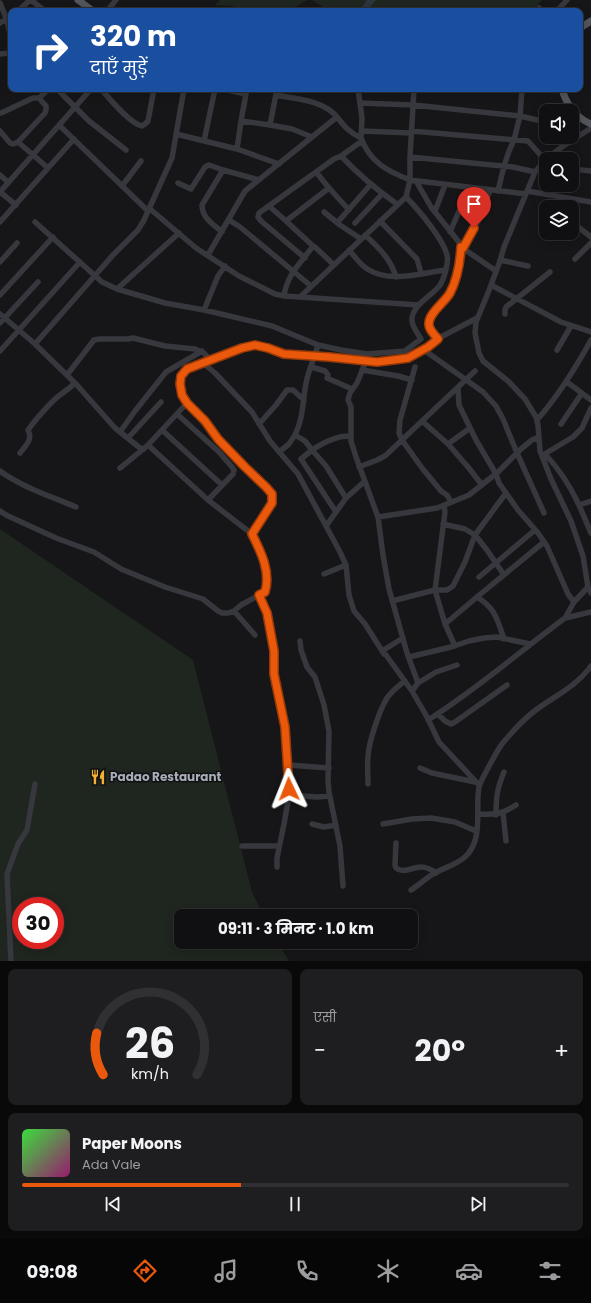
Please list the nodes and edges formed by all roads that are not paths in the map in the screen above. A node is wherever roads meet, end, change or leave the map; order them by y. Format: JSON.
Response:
{"nodes":[{"id":1,"x":31,"y":0,"type":"edge"},
{"id":2,"x":78,"y":0,"type":"edge"},
{"id":3,"x":116,"y":0,"type":"edge"},
{"id":4,"x":566,"y":0,"type":"edge"},
{"id":5,"x":0,"y":2,"type":"edge"},
{"id":6,"x":22,"y":8,"type":"edge"},
{"id":7,"x":41,"y":8,"type":"edge"},
{"id":8,"x":89,"y":8,"type":"edge"},
{"id":9,"x":109,"y":8,"type":"edge"},
{"id":10,"x":559,"y":8,"type":"edge"},
{"id":11,"x":8,"y":16,"type":"edge"},
{"id":12,"x":46,"y":92,"type":"edge"},
{"id":13,"x":60,"y":92,"type":"edge"},
{"id":14,"x":88,"y":92,"type":"edge"},
{"id":15,"x":104,"y":92,"type":"edge"},
{"id":16,"x":153,"y":92,"type":"edge"},
{"id":17,"x":183,"y":92,"type":"edge"},
{"id":18,"x":214,"y":92,"type":"edge"},
{"id":19,"x":246,"y":92,"type":"edge"},
{"id":20,"x":276,"y":92,"type":"edge"},
{"id":21,"x":358,"y":92,"type":"edge"},
{"id":22,"x":414,"y":92,"type":"edge"},
{"id":23,"x":522,"y":92,"type":"edge"},
{"id":24,"x":562,"y":92,"type":"edge"},
{"id":25,"x":39,"y":98,"type":"junction"},
{"id":26,"x":360,"y":103,"type":"junction"},
{"id":27,"x":567,"y":104,"type":"edge"},
{"id":28,"x":412,"y":105,"type":"junction"},
{"id":29,"x":75,"y":107,"type":"junction"},
{"id":30,"x":1,"y":113,"type":"edge"},
{"id":31,"x":520,"y":116,"type":"junction"},
{"id":32,"x":337,"y":117,"type":"junction"},
{"id":33,"x":579,"y":117,"type":"edge"},
{"id":34,"x":539,"y":120,"type":"edge"},
{"id":35,"x":241,"y":121,"type":"junction"},
{"id":36,"x":591,"y":124,"type":"edge"},
{"id":37,"x":59,"y":125,"type":"junction"},
{"id":38,"x":270,"y":125,"type":"junction"},
{"id":39,"x":591,"y":128,"type":"edge"},
{"id":40,"x":0,"y":131,"type":"edge"},
{"id":41,"x":362,"y":131,"type":"junction"},
{"id":42,"x":411,"y":132,"type":"junction"},
{"id":43,"x":176,"y":134,"type":"junction"},
{"id":44,"x":312,"y":137,"type":"junction"},
{"id":45,"x":74,"y":139,"type":"junction"},
{"id":46,"x":362,"y":139,"type":"junction"},
{"id":47,"x":514,"y":140,"type":"junction"},
{"id":48,"x":204,"y":141,"type":"junction"},
{"id":49,"x":18,"y":142,"type":"junction"},
{"id":50,"x":565,"y":145,"type":"joint"},
{"id":51,"x":236,"y":149,"type":"junction"},
{"id":52,"x":126,"y":150,"type":"dead end"},
{"id":53,"x":539,"y":152,"type":"edge"},
{"id":54,"x":556,"y":152,"type":"edge"},
{"id":55,"x":33,"y":155,"type":"junction"},
{"id":56,"x":342,"y":156,"type":"junction"},
{"id":57,"x":410,"y":157,"type":"junction"},
{"id":58,"x":141,"y":161,"type":"dead end"},
{"id":59,"x":279,"y":164,"type":"junction"},
{"id":60,"x":504,"y":166,"type":"junction"},
{"id":61,"x":539,"y":167,"type":"edge"},
{"id":62,"x":48,"y":168,"type":"junction"},
{"id":63,"x":223,"y":170,"type":"junction"},
{"id":64,"x":579,"y":170,"type":"edge"},
{"id":65,"x":591,"y":171,"type":"edge"},
{"id":66,"x":316,"y":172,"type":"junction"},
{"id":67,"x":535,"y":172,"type":"junction"},
{"id":68,"x":0,"y":175,"type":"edge"},
{"id":69,"x":259,"y":180,"type":"junction"},
{"id":70,"x":412,"y":181,"type":"junction"},
{"id":71,"x":8,"y":182,"type":"junction"},
{"id":72,"x":178,"y":183,"type":"dead end"},
{"id":73,"x":371,"y":184,"type":"junction"},
{"id":74,"x":445,"y":185,"type":"junction"},
{"id":75,"x":122,"y":186,"type":"junction"},
{"id":76,"x":329,"y":188,"type":"junction"},
{"id":77,"x":469,"y":188,"type":"junction"},
{"id":78,"x":490,"y":190,"type":"junction"},
{"id":79,"x":498,"y":191,"type":"junction"},
{"id":80,"x":0,"y":192,"type":"edge"},
{"id":81,"x":526,"y":193,"type":"junction"},
{"id":82,"x":382,"y":194,"type":"junction"},
{"id":83,"x":407,"y":195,"type":"junction"},
{"id":84,"x":591,"y":202,"type":"edge"},
{"id":85,"x":397,"y":204,"type":"junction"},
{"id":86,"x":16,"y":205,"type":"junction"},
{"id":87,"x":269,"y":206,"type":"junction"},
{"id":88,"x":149,"y":209,"type":"junction"},
{"id":89,"x":349,"y":210,"type":"junction"},
{"id":90,"x":435,"y":211,"type":"junction"},
{"id":91,"x":324,"y":212,"type":"dead end"},
{"id":92,"x":229,"y":220,"type":"junction"},
{"id":93,"x":286,"y":221,"type":"junction"},
{"id":94,"x":380,"y":221,"type":"junction"},
{"id":95,"x":0,"y":222,"type":"edge"},
{"id":96,"x":35,"y":222,"type":"dead end"},
{"id":97,"x":338,"y":223,"type":"junction"},
{"id":98,"x":354,"y":223,"type":"dead end"},
{"id":99,"x":579,"y":227,"type":"edge"},
{"id":100,"x":222,"y":232,"type":"junction"},
{"id":101,"x":450,"y":232,"type":"junction"},
{"id":102,"x":179,"y":233,"type":"junction"},
{"id":103,"x":53,"y":237,"type":"junction"},
{"id":104,"x":363,"y":237,"type":"junction"},
{"id":105,"x":591,"y":237,"type":"edge"},
{"id":106,"x":17,"y":243,"type":"dead end"},
{"id":107,"x":591,"y":243,"type":"edge"},
{"id":108,"x":313,"y":246,"type":"junction"},
{"id":109,"x":462,"y":248,"type":"junction"},
{"id":110,"x":349,"y":250,"type":"junction"},
{"id":111,"x":208,"y":255,"type":"junction"},
{"id":112,"x":305,"y":258,"type":"junction"},
{"id":113,"x":575,"y":259,"type":"dead end"},
{"id":114,"x":500,"y":260,"type":"junction"},
{"id":115,"x":0,"y":262,"type":"edge"},
{"id":116,"x":80,"y":262,"type":"junction"},
{"id":117,"x":334,"y":265,"type":"junction"},
{"id":118,"x":224,"y":266,"type":"junction"},
{"id":119,"x":528,"y":266,"type":"dead end"},
{"id":120,"x":293,"y":270,"type":"junction"},
{"id":121,"x":445,"y":270,"type":"junction"},
{"id":122,"x":496,"y":271,"type":"junction"},
{"id":123,"x":550,"y":272,"type":"dead end"},
{"id":124,"x":421,"y":273,"type":"junction"},
{"id":125,"x":95,"y":276,"type":"junction"},
{"id":126,"x":396,"y":277,"type":"junction"},
{"id":127,"x":38,"y":282,"type":"dead end"},
{"id":128,"x":491,"y":285,"type":"junction"},
{"id":129,"x":311,"y":286,"type":"junction"},
{"id":130,"x":117,"y":289,"type":"junction"},
{"id":131,"x":0,"y":295,"type":"edge"},
{"id":132,"x":284,"y":296,"type":"junction"},
{"id":133,"x":300,"y":297,"type":"junction"},
{"id":134,"x":516,"y":298,"type":"junction"},
{"id":135,"x":419,"y":305,"type":"junction"},
{"id":136,"x":204,"y":310,"type":"junction"},
{"id":137,"x":505,"y":314,"type":"dead end"},
{"id":138,"x":2,"y":316,"type":"edge"},
{"id":139,"x":477,"y":318,"type":"junction"},
{"id":140,"x":0,"y":323,"type":"edge"},
{"id":141,"x":571,"y":326,"type":"junction"},
{"id":142,"x":19,"y":330,"type":"junction"},
{"id":143,"x":591,"y":332,"type":"edge"},
{"id":144,"x":437,"y":339,"type":"junction"},
{"id":145,"x":591,"y":340,"type":"edge"},
{"id":146,"x":35,"y":344,"type":"junction"},
{"id":147,"x":318,"y":345,"type":"junction"},
{"id":148,"x":426,"y":348,"type":"junction"},
{"id":149,"x":557,"y":350,"type":"dead end"},
{"id":150,"x":0,"y":351,"type":"edge"},
{"id":151,"x":367,"y":354,"type":"junction"},
{"id":152,"x":206,"y":355,"type":"junction"},
{"id":153,"x":315,"y":356,"type":"junction"},
{"id":154,"x":367,"y":361,"type":"junction"},
{"id":155,"x":203,"y":363,"type":"junction"},
{"id":156,"x":311,"y":367,"type":"junction"},
{"id":157,"x":415,"y":367,"type":"dead end"},
{"id":158,"x":362,"y":370,"type":"junction"},
{"id":159,"x":475,"y":371,"type":"dead end"},
{"id":160,"x":67,"y":375,"type":"junction"},
{"id":161,"x":466,"y":379,"type":"junction"},
{"id":162,"x":412,"y":380,"type":"junction"},
{"id":163,"x":566,"y":382,"type":"junction"},
{"id":164,"x":75,"y":383,"type":"junction"},
{"id":165,"x":458,"y":388,"type":"junction"},
{"id":166,"x":352,"y":389,"type":"junction"},
{"id":167,"x":582,"y":393,"type":"junction"},
{"id":168,"x":304,"y":400,"type":"junction"},
{"id":169,"x":591,"y":400,"type":"edge"},
{"id":170,"x":161,"y":402,"type":"dead end"},
{"id":171,"x":187,"y":403,"type":"junction"},
{"id":172,"x":591,"y":408,"type":"edge"},
{"id":173,"x":177,"y":414,"type":"junction"},
{"id":174,"x":422,"y":420,"type":"junction"},
{"id":175,"x":537,"y":420,"type":"junction"},
{"id":176,"x":259,"y":424,"type":"junction"},
{"id":177,"x":561,"y":424,"type":"dead end"},
{"id":178,"x":470,"y":428,"type":"junction"},
{"id":179,"x":162,"y":430,"type":"junction"},
{"id":180,"x":120,"y":432,"type":"junction"},
{"id":181,"x":295,"y":435,"type":"junction"},
{"id":182,"x":351,"y":436,"type":"junction"},
{"id":183,"x":539,"y":437,"type":"junction"},
{"id":184,"x":128,"y":438,"type":"junction"},
{"id":185,"x":218,"y":439,"type":"junction"},
{"id":186,"x":402,"y":440,"type":"junction"},
{"id":187,"x":448,"y":444,"type":"junction"},
{"id":188,"x":212,"y":446,"type":"junction"},
{"id":189,"x":146,"y":447,"type":"junction"},
{"id":190,"x":312,"y":450,"type":"junction"},
{"id":191,"x":519,"y":451,"type":"junction"},
{"id":192,"x":279,"y":452,"type":"junction"},
{"id":193,"x":20,"y":453,"type":"dead end"},
{"id":194,"x":544,"y":455,"type":"junction"},
{"id":195,"x":359,"y":467,"type":"junction"},
{"id":196,"x":120,"y":468,"type":"dead end"},
{"id":197,"x":0,"y":470,"type":"edge"},
{"id":198,"x":496,"y":474,"type":"junction"},
{"id":199,"x":365,"y":481,"type":"junction"},
{"id":200,"x":222,"y":485,"type":"junction"},
{"id":201,"x":482,"y":485,"type":"junction"},
{"id":202,"x":506,"y":493,"type":"junction"},
{"id":203,"x":346,"y":498,"type":"junction"},
{"id":204,"x":208,"y":500,"type":"junction"},
{"id":205,"x":591,"y":501,"type":"edge"},
{"id":206,"x":451,"y":502,"type":"junction"},
{"id":207,"x":444,"y":505,"type":"junction"},
{"id":208,"x":579,"y":505,"type":"junction"},
{"id":209,"x":76,"y":507,"type":"dead end"},
{"id":210,"x":0,"y":511,"type":"edge"},
{"id":211,"x":336,"y":512,"type":"junction"},
{"id":212,"x":544,"y":512,"type":"dead end"},
{"id":213,"x":378,"y":517,"type":"junction"},
{"id":214,"x":443,"y":524,"type":"junction"},
{"id":215,"x":589,"y":525,"type":"edge"},
{"id":216,"x":326,"y":526,"type":"junction"},
{"id":217,"x":535,"y":530,"type":"junction"},
{"id":218,"x":591,"y":533,"type":"edge"},
{"id":219,"x":252,"y":534,"type":"junction"},
{"id":220,"x":475,"y":536,"type":"junction"},
{"id":221,"x":544,"y":542,"type":"junction"},
{"id":222,"x":497,"y":563,"type":"junction"},
{"id":223,"x":346,"y":565,"type":"junction"},
{"id":224,"x":324,"y":574,"type":"dead end"},
{"id":225,"x":504,"y":575,"type":"junction"},
{"id":226,"x":479,"y":577,"type":"dead end"},
{"id":227,"x":588,"y":587,"type":"junction"},
{"id":228,"x":436,"y":590,"type":"junction"},
{"id":229,"x":591,"y":593,"type":"edge"},
{"id":230,"x":259,"y":595,"type":"junction"},
{"id":231,"x":477,"y":597,"type":"junction"},
{"id":232,"x":392,"y":601,"type":"junction"},
{"id":233,"x":574,"y":602,"type":"junction"},
{"id":234,"x":234,"y":611,"type":"junction"},
{"id":235,"x":591,"y":612,"type":"edge"},
{"id":236,"x":565,"y":618,"type":"junction"},
{"id":237,"x":446,"y":624,"type":"junction"},
{"id":238,"x":255,"y":634,"type":"dead end"},
{"id":239,"x":403,"y":638,"type":"junction"},
{"id":240,"x":504,"y":639,"type":"junction"},
{"id":241,"x":300,"y":641,"type":"dead end"},
{"id":242,"x":530,"y":644,"type":"junction"},
{"id":243,"x":454,"y":646,"type":"junction"},
{"id":244,"x":382,"y":651,"type":"junction"},
{"id":245,"x":409,"y":657,"type":"junction"},
{"id":246,"x":457,"y":666,"type":"dead end"},
{"id":247,"x":591,"y":666,"type":"edge"},
{"id":248,"x":405,"y":681,"type":"junction"},
{"id":249,"x":418,"y":683,"type":"junction"},
{"id":250,"x":507,"y":684,"type":"dead end"},
{"id":251,"x":412,"y":691,"type":"junction"},
{"id":252,"x":438,"y":714,"type":"junction"},
{"id":253,"x":428,"y":720,"type":"junction"},
{"id":254,"x":288,"y":765,"type":"junction"},
{"id":255,"x":329,"y":768,"type":"junction"},
{"id":256,"x":420,"y":768,"type":"dead end"},
{"id":257,"x":504,"y":772,"type":"dead end"},
{"id":258,"x":35,"y":784,"type":"dead end"},
{"id":259,"x":368,"y":784,"type":"dead end"},
{"id":260,"x":477,"y":784,"type":"junction"},
{"id":261,"x":288,"y":795,"type":"junction"},
{"id":262,"x":330,"y":796,"type":"junction"},
{"id":263,"x":516,"y":805,"type":"dead end"},
{"id":264,"x":503,"y":813,"type":"junction"},
{"id":265,"x":478,"y":814,"type":"junction"},
{"id":266,"x":496,"y":815,"type":"junction"},
{"id":267,"x":312,"y":824,"type":"dead end"},
{"id":268,"x":383,"y":824,"type":"dead end"},
{"id":269,"x":336,"y":826,"type":"junction"},
{"id":270,"x":476,"y":831,"type":"junction"},
{"id":271,"x":506,"y":841,"type":"dead end"},
{"id":272,"x":396,"y":843,"type":"dead end"},
{"id":273,"x":242,"y":846,"type":"dead end"},
{"id":274,"x":279,"y":846,"type":"junction"},
{"id":275,"x":277,"y":867,"type":"dead end"},
{"id":276,"x":436,"y":873,"type":"junction"},
{"id":277,"x":343,"y":886,"type":"dead end"},
{"id":278,"x":411,"y":890,"type":"dead end"},
{"id":279,"x":11,"y":961,"type":"edge"}],
"edges":[{"from":1,"to":6,"type":"street"},
{"from":1,"to":7,"type":"street"},
{"from":2,"to":8,"type":"main road"},
{"from":3,"to":9,"type":"street"},
{"from":4,"to":10,"type":"street"},
{"from":5,"to":11,"type":"street"},
{"from":12,"to":25,"type":"street"},
{"from":13,"to":29,"type":"street"},
{"from":14,"to":29,"type":"street"},
{"from":15,"to":16,"type":"street"},
{"from":17,"to":43,"type":"street"},
{"from":18,"to":48,"type":"street"},
{"from":19,"to":35,"type":"street"},
{"from":20,"to":32,"type":"street"},
{"from":20,"to":38,"type":"street"},
{"from":21,"to":26,"type":"street"},
{"from":22,"to":28,"type":"street"},
{"from":23,"to":31,"type":"street"},
{"from":24,"to":27,"type":"main road"},
{"from":25,"to":30,"type":"street"},
{"from":25,"to":49,"type":"street"},
{"from":26,"to":28,"type":"street"},
{"from":26,"to":41,"type":"street"},
{"from":28,"to":31,"type":"street"},
{"from":28,"to":42,"type":"street"},
{"from":29,"to":37,"type":"street"},
{"from":29,"to":52,"type":"street"},
{"from":31,"to":34,"type":"street"},
{"from":31,"to":47,"type":"street"},
{"from":32,"to":44,"type":"street"},
{"from":32,"to":46,"type":"street"},
{"from":33,"to":36,"type":"main road"},
{"from":35,"to":38,"type":"street"},
{"from":35,"to":51,"type":"street"},
{"from":37,"to":45,"type":"street"},
{"from":37,"to":55,"type":"street"},
{"from":38,"to":44,"type":"street"},
{"from":39,"to":50,"type":"street"},
{"from":40,"to":49,"type":"street"},
{"from":41,"to":42,"type":"street"},
{"from":41,"to":46,"type":"street"},
{"from":42,"to":47,"type":"street"},
{"from":42,"to":57,"type":"street"},
{"from":43,"to":48,"type":"street"},
{"from":43,"to":88,"type":"street"},
{"from":44,"to":59,"type":"street"},
{"from":45,"to":62,"type":"street"},
{"from":45,"to":75,"type":"street"},
{"from":46,"to":56,"type":"street"},
{"from":46,"to":70,"type":"street"},
{"from":47,"to":53,"type":"street"},
{"from":47,"to":60,"type":"street"},
{"from":48,"to":51,"type":"street"},
{"from":49,"to":55,"type":"street"},
{"from":50,"to":54,"type":"street"},
{"from":51,"to":59,"type":"street"},
{"from":55,"to":62,"type":"street"},
{"from":55,"to":71,"type":"street"},
{"from":56,"to":66,"type":"street"},
{"from":56,"to":73,"type":"street"},
{"from":57,"to":60,"type":"street"},
{"from":57,"to":70,"type":"street"},
{"from":58,"to":75,"type":"street"},
{"from":59,"to":69,"type":"street"},
{"from":60,"to":67,"type":"street"},
{"from":60,"to":79,"type":"street"},
{"from":61,"to":67,"type":"street"},
{"from":62,"to":86,"type":"street"},
{"from":63,"to":69,"type":"street"},
{"from":63,"to":72,"type":"street"},
{"from":63,"to":100,"type":"street"},
{"from":64,"to":65,"type":"street"},
{"from":66,"to":76,"type":"street"},
{"from":66,"to":87,"type":"street"},
{"from":67,"to":81,"type":"street"},
{"from":68,"to":71,"type":"street"},
{"from":69,"to":92,"type":"street"},
{"from":70,"to":74,"type":"street"},
{"from":70,"to":83,"type":"street"},
{"from":70,"to":90,"type":"street"},
{"from":71,"to":80,"type":"street"},
{"from":73,"to":82,"type":"street"},
{"from":73,"to":89,"type":"street"},
{"from":74,"to":77,"type":"street"},
{"from":74,"to":90,"type":"street"},
{"from":75,"to":88,"type":"street"},
{"from":76,"to":89,"type":"street"},
{"from":76,"to":93,"type":"street"},
{"from":77,"to":78,"type":"street"},
{"from":77,"to":101,"type":"street"},
{"from":78,"to":79,"type":"street"},
{"from":78,"to":109,"type":"street"},
{"from":79,"to":81,"type":"street"},
{"from":80,"to":86,"type":"street"},
{"from":81,"to":84,"type":"street"},
{"from":81,"to":114,"type":"street"},
{"from":82,"to":85,"type":"street"},
{"from":82,"to":98,"type":"street"},
{"from":83,"to":85,"type":"street"},
{"from":83,"to":121,"type":"street"},
{"from":85,"to":94,"type":"street"},
{"from":86,"to":95,"type":"street"},
{"from":87,"to":93,"type":"street"},
{"from":87,"to":112,"type":"street"},
{"from":88,"to":102,"type":"street"},
{"from":88,"to":125,"type":"street"},
{"from":89,"to":97,"type":"street"},
{"from":90,"to":101,"type":"street"},
{"from":91,"to":97,"type":"street"},
{"from":92,"to":100,"type":"street"},
{"from":92,"to":120,"type":"street"},
{"from":93,"to":108,"type":"street"},
{"from":94,"to":104,"type":"street"},
{"from":94,"to":124,"type":"street"},
{"from":96,"to":103,"type":"street"},
{"from":97,"to":104,"type":"street"},
{"from":99,"to":105,"type":"street"},
{"from":100,"to":111,"type":"street"},
{"from":101,"to":109,"type":"street"},
{"from":102,"to":111,"type":"street"},
{"from":102,"to":130,"type":"street"},
{"from":103,"to":116,"type":"street"},
{"from":103,"to":131,"type":"street"},
{"from":104,"to":110,"type":"street"},
{"from":104,"to":126,"type":"street"},
{"from":106,"to":115,"type":"street"},
{"from":107,"to":113,"type":"street"},
{"from":108,"to":112,"type":"street"},
{"from":108,"to":117,"type":"street"},
{"from":109,"to":122,"type":"street"},
{"from":109,"to":144,"type":"street"},
{"from":110,"to":117,"type":"street"},
{"from":110,"to":126,"type":"street"},
{"from":111,"to":118,"type":"street"},
{"from":112,"to":120,"type":"street"},
{"from":114,"to":119,"type":"street"},
{"from":114,"to":122,"type":"street"},
{"from":116,"to":125,"type":"street"},
{"from":116,"to":142,"type":"street"},
{"from":117,"to":129,"type":"street"},
{"from":118,"to":132,"type":"street"},
{"from":118,"to":136,"type":"street"},
{"from":120,"to":129,"type":"street"},
{"from":120,"to":132,"type":"street"},
{"from":121,"to":124,"type":"street"},
{"from":121,"to":135,"type":"street"},
{"from":122,"to":128,"type":"street"},
{"from":123,"to":134,"type":"street"},
{"from":124,"to":126,"type":"street"},
{"from":125,"to":130,"type":"street"},
{"from":125,"to":146,"type":"street"},
{"from":127,"to":138,"type":"street"},
{"from":128,"to":134,"type":"street"},
{"from":128,"to":139,"type":"street"},
{"from":129,"to":133,"type":"street"},
{"from":130,"to":136,"type":"street"},
{"from":132,"to":133,"type":"street"},
{"from":133,"to":135,"type":"street"},
{"from":134,"to":137,"type":"street"},
{"from":134,"to":141,"type":"street"},
{"from":135,"to":151,"type":"street"},
{"from":136,"to":147,"type":"street"},
{"from":138,"to":140,"type":"street"},
{"from":138,"to":142,"type":"street"},
{"from":139,"to":144,"type":"street"},
{"from":139,"to":175,"type":"street"},
{"from":141,"to":143,"type":"street"},
{"from":141,"to":149,"type":"street"},
{"from":142,"to":146,"type":"street"},
{"from":142,"to":150,"type":"street"},
{"from":144,"to":148,"type":"street"},
{"from":145,"to":163,"type":"street"},
{"from":146,"to":160,"type":"street"},
{"from":147,"to":151,"type":"street"},
{"from":147,"to":153,"type":"street"},
{"from":148,"to":154,"type":"street"},
{"from":148,"to":161,"type":"street"},
{"from":151,"to":154,"type":"street"},
{"from":152,"to":153,"type":"street"},
{"from":152,"to":155,"type":"street"},
{"from":152,"to":160,"type":"street"},
{"from":152,"to":180,"type":"street"},
{"from":153,"to":154,"type":"street"},
{"from":153,"to":156,"type":"street"},
{"from":154,"to":158,"type":"street"},
{"from":155,"to":171,"type":"street"},
{"from":155,"to":176,"type":"street"},
{"from":156,"to":166,"type":"street"},
{"from":156,"to":168,"type":"street"},
{"from":157,"to":162,"type":"street"},
{"from":158,"to":162,"type":"street"},
{"from":158,"to":166,"type":"street"},
{"from":159,"to":161,"type":"street"},
{"from":160,"to":164,"type":"street"},
{"from":161,"to":165,"type":"street"},
{"from":161,"to":191,"type":"street"},
{"from":162,"to":186,"type":"street"},
{"from":163,"to":167,"type":"street"},
{"from":163,"to":175,"type":"street"},
{"from":164,"to":180,"type":"street"},
{"from":164,"to":193,"type":"street"},
{"from":165,"to":174,"type":"street"},
{"from":165,"to":178,"type":"street"},
{"from":166,"to":182,"type":"street"},
{"from":167,"to":169,"type":"street"},
{"from":167,"to":177,"type":"street"},
{"from":168,"to":176,"type":"street"},
{"from":168,"to":181,"type":"street"},
{"from":170,"to":184,"type":"street"},
{"from":171,"to":173,"type":"street"},
{"from":171,"to":185,"type":"street"},
{"from":172,"to":194,"type":"street"},
{"from":173,"to":179,"type":"street"},
{"from":173,"to":188,"type":"street"},
{"from":174,"to":186,"type":"street"},
{"from":174,"to":187,"type":"street"},
{"from":175,"to":183,"type":"street"},
{"from":176,"to":192,"type":"street"},
{"from":178,"to":187,"type":"street"},
{"from":178,"to":198,"type":"street"},
{"from":179,"to":189,"type":"street"},
{"from":179,"to":200,"type":"street"},
{"from":180,"to":184,"type":"street"},
{"from":181,"to":190,"type":"street"},
{"from":181,"to":192,"type":"street"},
{"from":182,"to":190,"type":"street"},
{"from":182,"to":195,"type":"street"},
{"from":183,"to":191,"type":"street"},
{"from":183,"to":194,"type":"street"},
{"from":184,"to":189,"type":"street"},
{"from":185,"to":188,"type":"street"},
{"from":185,"to":219,"type":"street"},
{"from":186,"to":195,"type":"street"},
{"from":186,"to":206,"type":"street"},
{"from":187,"to":201,"type":"street"},
{"from":188,"to":200,"type":"street"},
{"from":189,"to":196,"type":"street"},
{"from":189,"to":204,"type":"street"},
{"from":190,"to":203,"type":"street"},
{"from":190,"to":211,"type":"street"},
{"from":191,"to":198,"type":"street"},
{"from":191,"to":212,"type":"street"},
{"from":192,"to":216,"type":"street"},
{"from":194,"to":208,"type":"street"},
{"from":194,"to":227,"type":"street"},
{"from":195,"to":199,"type":"street"},
{"from":197,"to":209,"type":"street"},
{"from":198,"to":201,"type":"street"},
{"from":198,"to":202,"type":"street"},
{"from":199,"to":203,"type":"street"},
{"from":199,"to":213,"type":"street"},
{"from":200,"to":204,"type":"street"},
{"from":201,"to":206,"type":"street"},
{"from":202,"to":217,"type":"street"},
{"from":202,"to":220,"type":"street"},
{"from":203,"to":211,"type":"street"},
{"from":204,"to":219,"type":"street"},
{"from":205,"to":208,"type":"street"},
{"from":206,"to":207,"type":"street"},
{"from":207,"to":213,"type":"street"},
{"from":207,"to":214,"type":"street"},
{"from":208,"to":215,"type":"street"},
{"from":210,"to":234,"type":"street"},
{"from":211,"to":216,"type":"street"},
{"from":213,"to":232,"type":"street"},
{"from":214,"to":220,"type":"street"},
{"from":214,"to":228,"type":"street"},
{"from":215,"to":218,"type":"street"},
{"from":216,"to":223,"type":"street"},
{"from":217,"to":221,"type":"street"},
{"from":217,"to":222,"type":"street"},
{"from":219,"to":230,"type":"street"},
{"from":220,"to":222,"type":"street"},
{"from":220,"to":228,"type":"street"},
{"from":221,"to":225,"type":"street"},
{"from":221,"to":233,"type":"street"},
{"from":222,"to":225,"type":"street"},
{"from":222,"to":226,"type":"street"},
{"from":223,"to":224,"type":"street"},
{"from":223,"to":244,"type":"street"},
{"from":225,"to":231,"type":"street"},
{"from":227,"to":229,"type":"street"},
{"from":227,"to":233,"type":"street"},
{"from":228,"to":232,"type":"street"},
{"from":228,"to":237,"type":"street"},
{"from":230,"to":234,"type":"street"},
{"from":230,"to":254,"type":"street"},
{"from":231,"to":237,"type":"street"},
{"from":231,"to":240,"type":"street"},
{"from":232,"to":239,"type":"street"},
{"from":233,"to":236,"type":"street"},
{"from":234,"to":238,"type":"street"},
{"from":235,"to":236,"type":"street"},
{"from":236,"to":242,"type":"street"},
{"from":237,"to":243,"type":"street"},
{"from":239,"to":244,"type":"street"},
{"from":239,"to":245,"type":"street"},
{"from":240,"to":242,"type":"street"},
{"from":240,"to":243,"type":"street"},
{"from":241,"to":255,"type":"street"},
{"from":242,"to":252,"type":"street"},
{"from":243,"to":245,"type":"street"},
{"from":244,"to":248,"type":"street"},
{"from":245,"to":249,"type":"street"},
{"from":246,"to":249,"type":"street"},
{"from":247,"to":260,"type":"street"},
{"from":248,"to":251,"type":"street"},
{"from":248,"to":259,"type":"street"},
{"from":249,"to":251,"type":"street"},
{"from":250,"to":252,"type":"street"},
{"from":251,"to":253,"type":"street"},
{"from":252,"to":253,"type":"street"},
{"from":253,"to":260,"type":"street"},
{"from":254,"to":255,"type":"street"},
{"from":254,"to":261,"type":"street"},
{"from":255,"to":262,"type":"street"},
{"from":256,"to":260,"type":"street"},
{"from":257,"to":266,"type":"street"},
{"from":258,"to":279,"type":"street"},
{"from":260,"to":265,"type":"street"},
{"from":261,"to":262,"type":"street"},
{"from":261,"to":274,"type":"street"},
{"from":262,"to":269,"type":"street"},
{"from":263,"to":264,"type":"street"},
{"from":264,"to":266,"type":"street"},
{"from":264,"to":271,"type":"street"},
{"from":265,"to":266,"type":"street"},
{"from":265,"to":270,"type":"street"},
{"from":267,"to":269,"type":"street"},
{"from":268,"to":270,"type":"street"},
{"from":269,"to":277,"type":"street"},
{"from":270,"to":276,"type":"street"},
{"from":272,"to":276,"type":"street"},
{"from":273,"to":274,"type":"street"},
{"from":274,"to":275,"type":"street"},
{"from":276,"to":278,"type":"street"}]}
